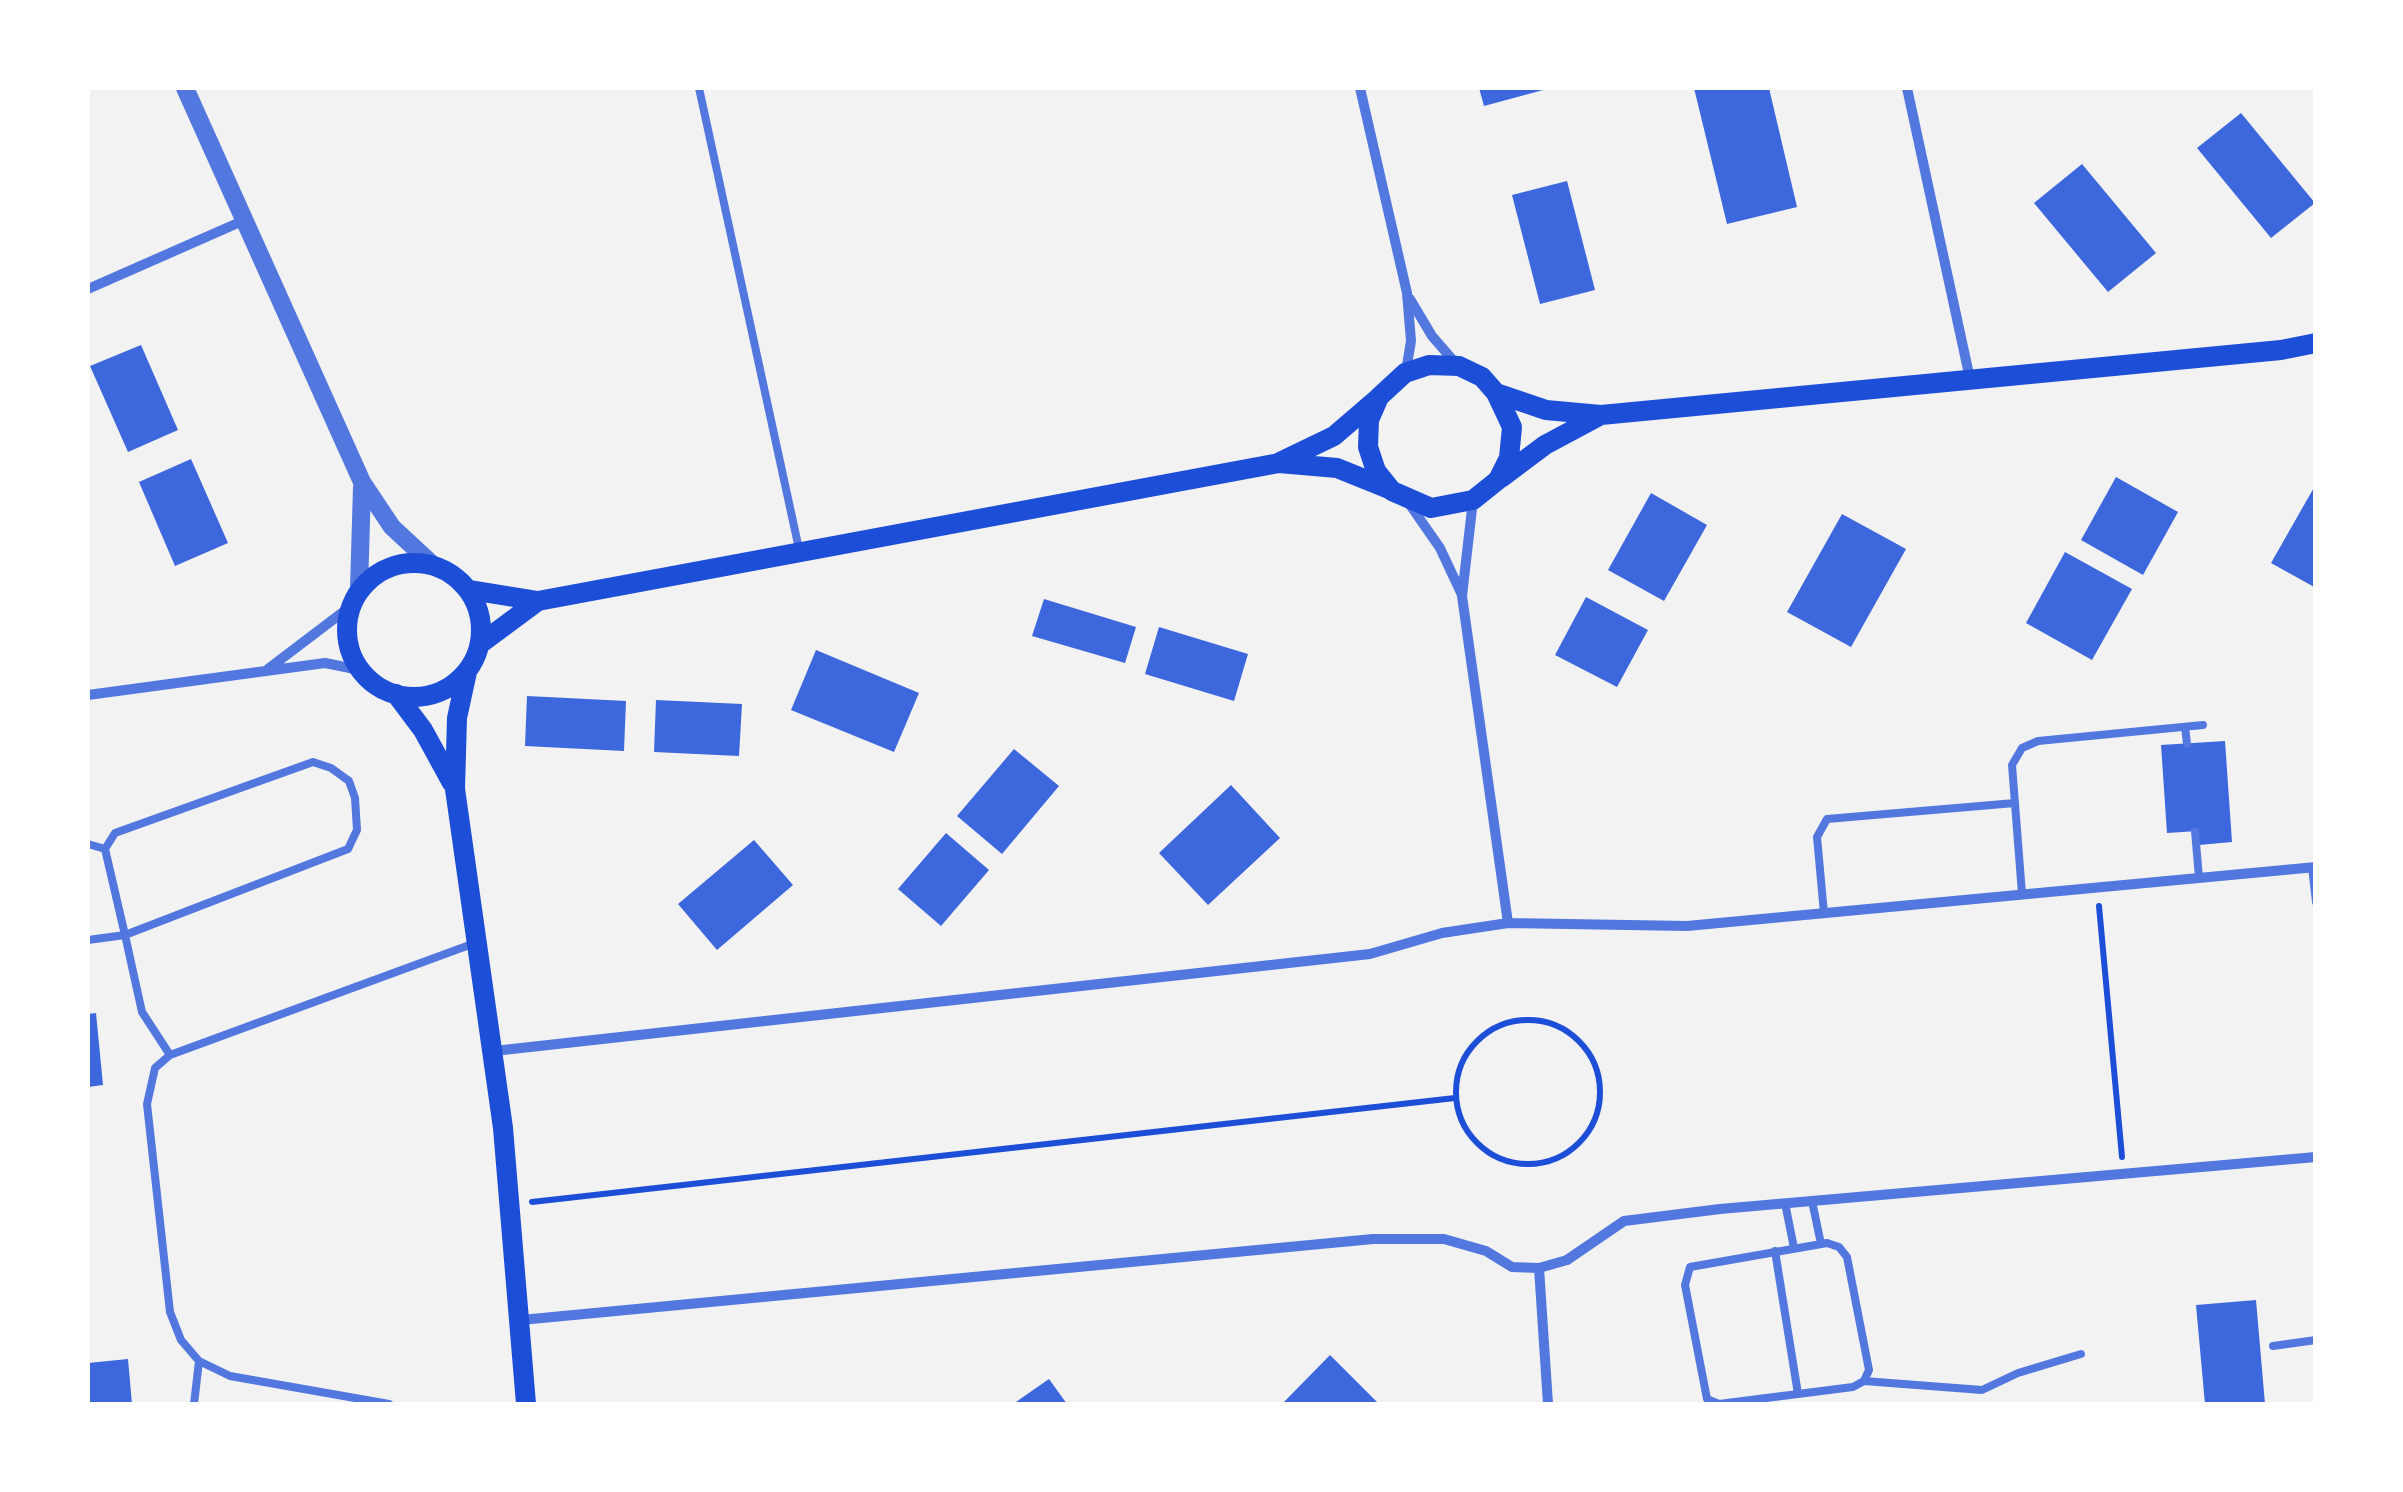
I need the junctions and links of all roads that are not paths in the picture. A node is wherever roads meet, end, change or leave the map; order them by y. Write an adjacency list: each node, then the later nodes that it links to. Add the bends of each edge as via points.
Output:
1 (185, 88): 5 (street)
2 (699, 88): 22 (lane)
3 (1360, 88): 7 (street)
4 (1907, 88): 13 (street)
5 (248, 218): 6 (street); 19 (street)
6 (88, 289)
7 (1407, 294): 11 (street); 12 (street)
8 (2316, 343): 9 (main road)
9 (2280, 350): 10 (main road); 13 (main road)
10 (2316, 360)
11 (1459, 366): 12 (main road); 14 (main road)
12 (1406, 373): 15 (main road)
13 (1970, 380): 16 (main road)
14 (1496, 393): 16 (main road, via 1546,410); 18 (main road, via 1512,427 1510,458)
15 (1379, 397): 17 (main road, via 1334,436); 20 (main road, via 1368,448 1376,471)
16 (1601, 416): 18 (main road)
17 (1278, 463): 20 (main road, via 1337,468); 22 (main road)
18 (1498, 480): 21 (main road)
19 (362, 482): 23 (street, via 392,528); 26 (street)
20 (1400, 495): 21 (main road, via 1431,508); 25 (street, via 1440,548)
21 (1473, 500): 25 (street)
22 (799, 549): 27 (main road)
23 (432, 565): 24 (main road); 26 (main road, via 392,566)
24 (470, 590): 27 (main road); 28 (main road, via 481,616)
25 (1462, 596): 47 (street)
26 (355, 598): 29 (street); 30 (main road, via 348,639)
27 (538, 601): 28 (main road)
28 (480, 644): 31 (main road)
29 (267, 670): 30 (street, via 325,663); 33 (street)
30 (360, 670): 32 (main road)
31 (467, 672): 32 (main road, via 435,694); 37 (main road, via 454,742)
32 (396, 694): 37 (main road)
33 (88, 696)
34 (2203, 725): 35 (lane)
35 (2186, 727): 36 (lane); 38 (lane, via 2030,743 2012,765)
36 (2187, 744)
37 (454, 789): 50 (main road)
38 (2014, 803): 44 (lane); 46 (lane, via 1827,819 1817,837)
39 (2195, 831): 43 (lane)
40 (88, 844): 41 (lane)
41 (105, 849): 48 (lane); 48 (lane, via 115,833 313,762 349,781 355,798 357,830 348,849)
42 (2314, 867): 43 (street); 45 (lane)
43 (2199, 878): 44 (street)
44 (2022, 894): 46 (street)
45 (2316, 902)
46 (1824, 913): 47 (street, via 1687,926)
47 (1508, 923): 51 (street, via 1442,932 1370,954)
48 (125, 935): 49 (lane); 52 (lane, via 142,1012)
49 (88, 940)
50 (479, 941): 51 (main road); 52 (lane)
51 (494, 1052): 60 (main road)
52 (170, 1054): 64 (lane, via 155,1068 148,1104 170,1312 181,1340)
53 (2316, 1156): 54 (street)
54 (1812, 1201): 55 (street); 56 (lane)
55 (1785, 1203): 57 (lane); 59 (street, via 1624,1222 1567,1260)
56 (1821, 1244): 57 (lane); 65 (lane, via 1840,1246 1847,1257 1869,1370)
57 (1794, 1248): 58 (lane)
58 (1775, 1251): 66 (lane); 66 (lane, via 1695,1264 1686,1272 1702,1389 1719,1404)
59 (1539, 1268): 60 (street, via 1512,1267 1444,1238 1373,1238); 70 (street)
60 (520, 1320): 69 (main road)
61 (2316, 1340): 62 (lane)
62 (2273, 1346)
63 (2081, 1354): 65 (lane, via 1982,1390)
64 (199, 1360): 67 (lane); 68 (lane, via 230,1376)
65 (1864, 1381): 66 (lane)
66 (1798, 1394)
67 (194, 1404)
68 (389, 1404)
69 (526, 1404)
70 (1548, 1404)

